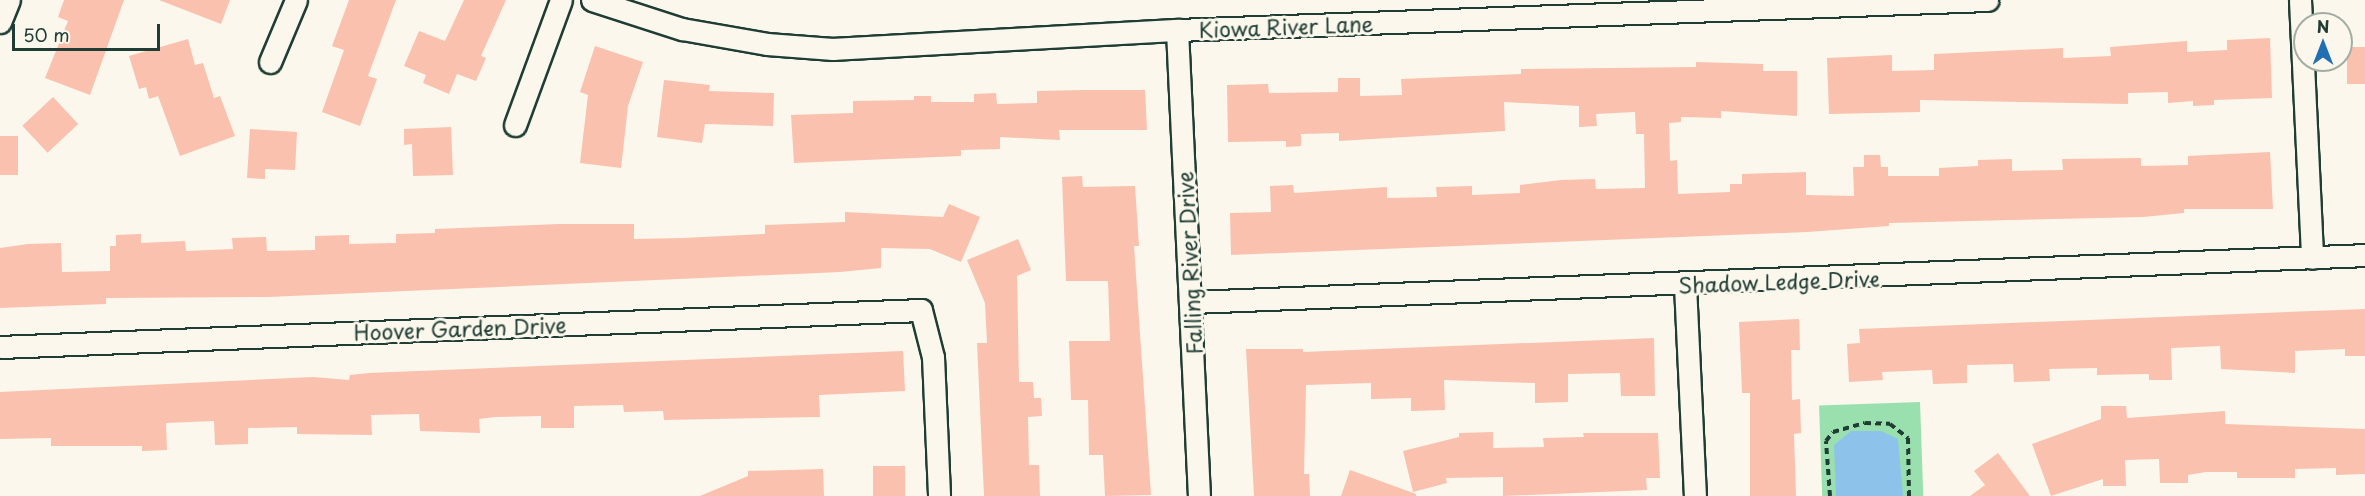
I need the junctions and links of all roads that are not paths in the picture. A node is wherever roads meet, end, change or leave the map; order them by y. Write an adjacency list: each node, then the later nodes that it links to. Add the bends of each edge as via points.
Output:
1 (9, 0): 8 (street)
2 (296, 0): 10 (street)
3 (561, 0): 11 (street)
4 (592, 0): 9 (street, Kiowa River Lane, via 682,29 767,44 833,49)
5 (1987, 0): 7 (street, Kiowa River Lane)
6 (2301, 0): 13 (street)
7 (1829, 4): 9 (street, Kiowa River Lane)
8 (0, 22)
9 (1177, 30): 15 (street, Falling River Drive)
10 (270, 62)
11 (515, 125)
12 (2365, 255): 13 (street, Shadow Ledge Drive)
13 (2312, 258): 14 (street, Shadow Ledge Drive)
14 (1685, 285): 15 (street, Shadow Ledge Drive); 19 (street)
15 (1192, 302): 18 (street, Falling River Drive)
16 (0, 347): 17 (street, Hoover Garden Drive, via 921,310 933,357)
17 (939, 496)
18 (1199, 496)
19 (1695, 496)

